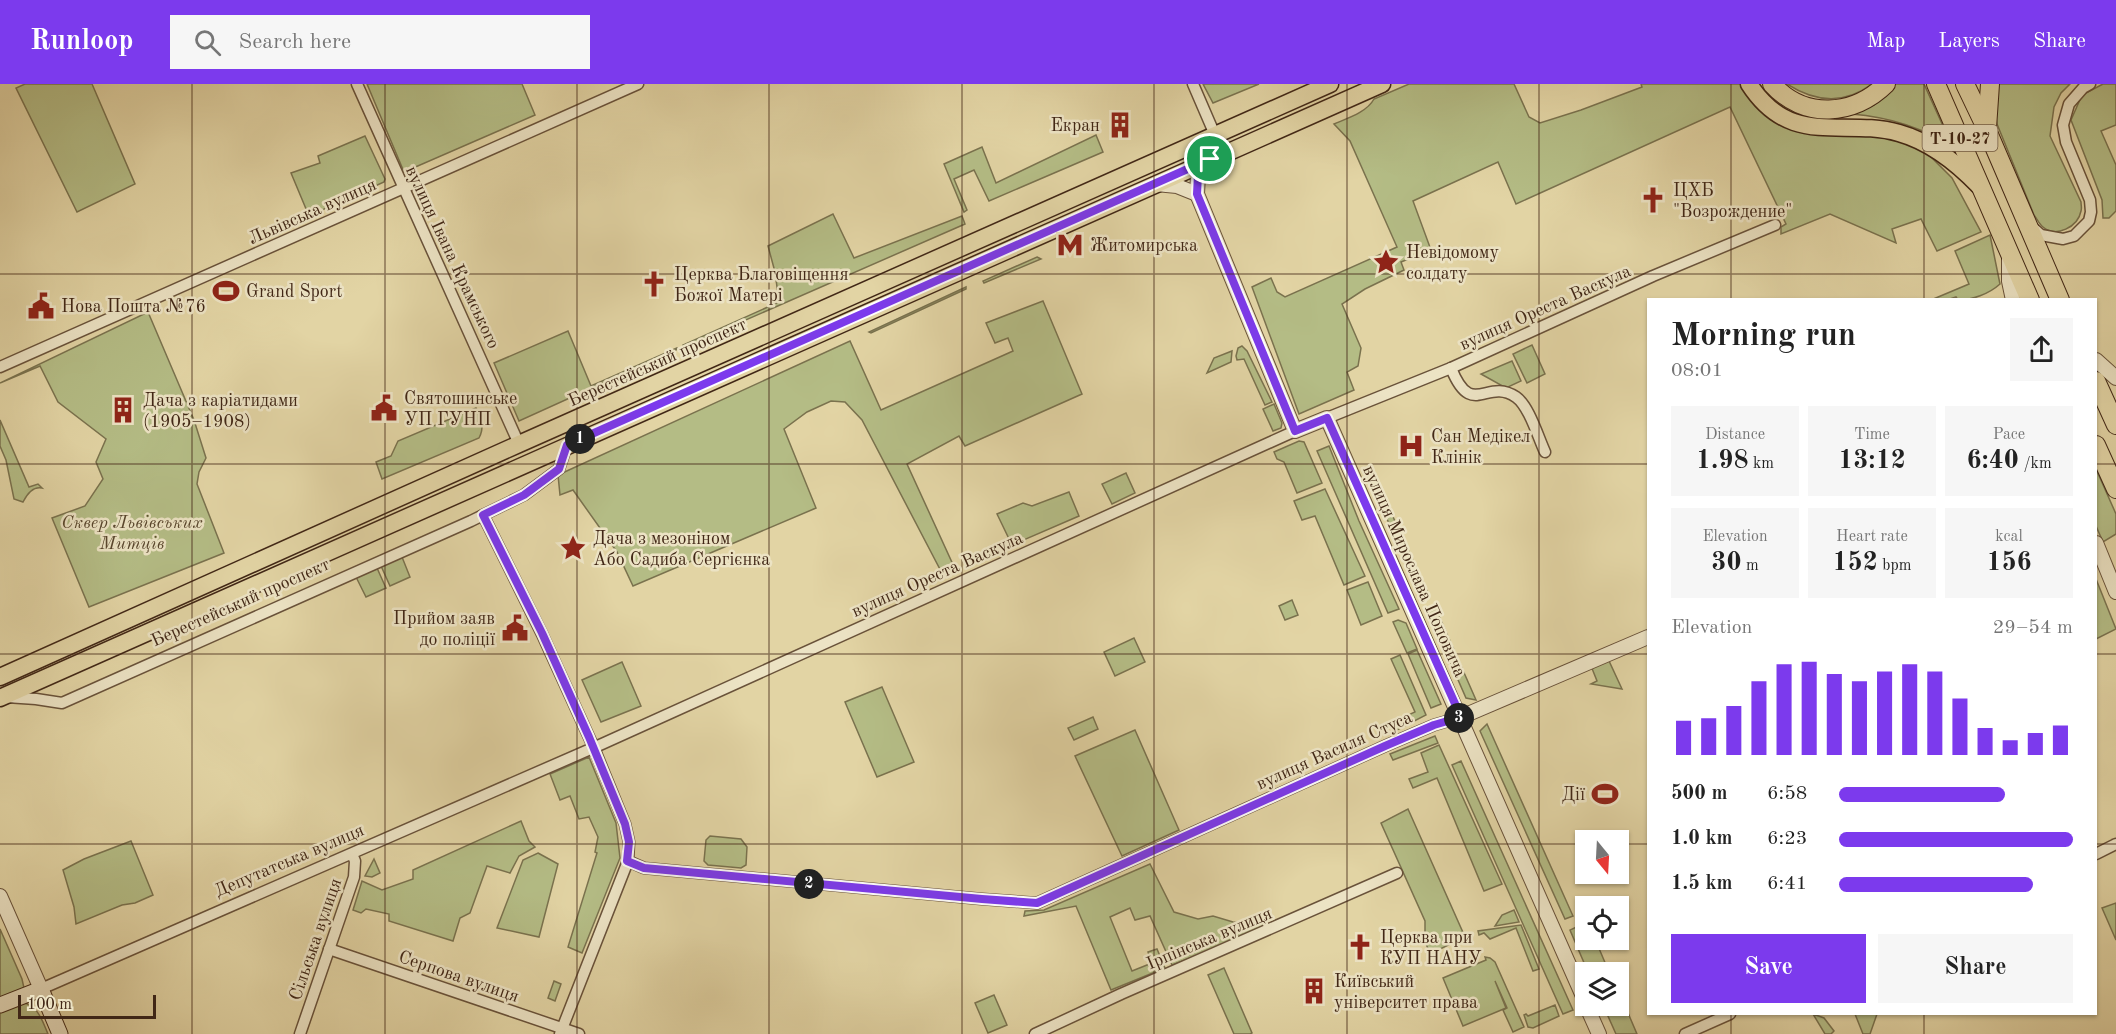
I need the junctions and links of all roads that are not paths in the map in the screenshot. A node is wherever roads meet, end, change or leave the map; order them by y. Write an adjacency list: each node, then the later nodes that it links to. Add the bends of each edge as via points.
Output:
1 (357, 84): 17 (street, вулиця Івана Крамського)
2 (638, 84): 17 (street, Львівська вулиця)
3 (1193, 84): 14 (street)
4 (1330, 84): 14 (main road, Берестейський проспект)
5 (1382, 84): 15 (main road, Берестейський проспект)
6 (1749, 84): 18 (main road, via 1781,116 1801,125 1879,129 1914,138 1949,158)
7 (1772, 84): 8 (highway, via 1800,105 1837,111 1865,101)
8 (1886, 84)
9 (1936, 84): 18 (highway, Т-10-27)
10 (1965, 84): 13 (highway)
11 (1990, 84): 13 (highway)
12 (2090, 84): 20 (street, via 2069,104 2063,125 2090,200 2089,221 2074,236 2063,239 2042,235)
13 (1987, 130): 20 (highway)
14 (1215, 135): 34 (main road, Берестейський проспект)
15 (1210, 159): 16 (main road, Берестейський проспект); 19 (street, via 1198,175)
16 (1156, 184): 19 (street, via 1177,186); 35 (main road, Берестейський проспект)
17 (404, 189): 27 (street, Львівська вулиця); 34 (street, вулиця Івана Крамського)
18 (1984, 192): 22 (highway)
19 (1197, 194): 33 (street)
20 (2027, 223): 25 (highway)
21 (1775, 225): 28 (street, вулиця Ореста Васкула)
22 (2009, 252): 23 (street); 24 (highway)
23 (2013, 298)
24 (2029, 298)
25 (2059, 298)
26 (2097, 361): 29 (street)
27 (0, 367)
28 (1451, 368): 31 (street, вулиця Ореста Васкула); 37 (street, via 1460,388 1470,394 1500,392 1516,397)
29 (2116, 378)
30 (2097, 383): 32 (highway)
31 (1327, 418): 33 (street); 45 (street, вулиця Мирослава Поповича)
32 (2116, 425)
33 (1295, 431): 46 (street, вулиця Ореста Васкула)
34 (519, 444): 43 (main road, Берестейський проспект)
35 (567, 445): 39 (street, Берестейський проспект, via 559,469 524,495); 44 (main road, Берестейський проспект)
36 (2097, 447): 38 (highway)
37 (1545, 452)
38 (2116, 489)
39 (483, 515): 44 (street, Берестейський проспект, via 62,703); 46 (street)
40 (2097, 545): 41 (street)
41 (2116, 592)
42 (1647, 637): 45 (street, вулиця Василя Стуса)
43 (0, 678)
44 (2, 697)
45 (1461, 717): 50 (street, вулиця Василя Стуса, via 1385,746 1037,903 644,868); 54 (street, вулиця Мирослава Поповича)
46 (594, 748): 48 (street, Депутатська вулиця); 50 (street, via 625,824 629,842)
47 (2116, 844): 49 (street)
48 (352, 854): 53 (street, Сільська вулиця, via 354,877); 55 (street, Депутатська вулиця)
49 (2097, 854)
50 (627, 861): 59 (street)
51 (1397, 873): 63 (street, Ірпінська вулиця)
52 (0, 896): 55 (street)
53 (329, 949): 59 (street, Серпова вулиця); 61 (street, Сільська вулиця)
54 (1575, 979)
55 (41, 989): 56 (main road, Депутатська вулиця); 60 (main road)
56 (0, 1005)
57 (1728, 1015): 65 (street)
58 (1591, 1016): 64 (street, вулиця Мирослава Поповича)
59 (561, 1031): 62 (street, Серпова вулиця)
60 (60, 1034)
61 (300, 1034)
62 (579, 1034)
63 (1035, 1034)
64 (1599, 1034)
65 (1685, 1034)

